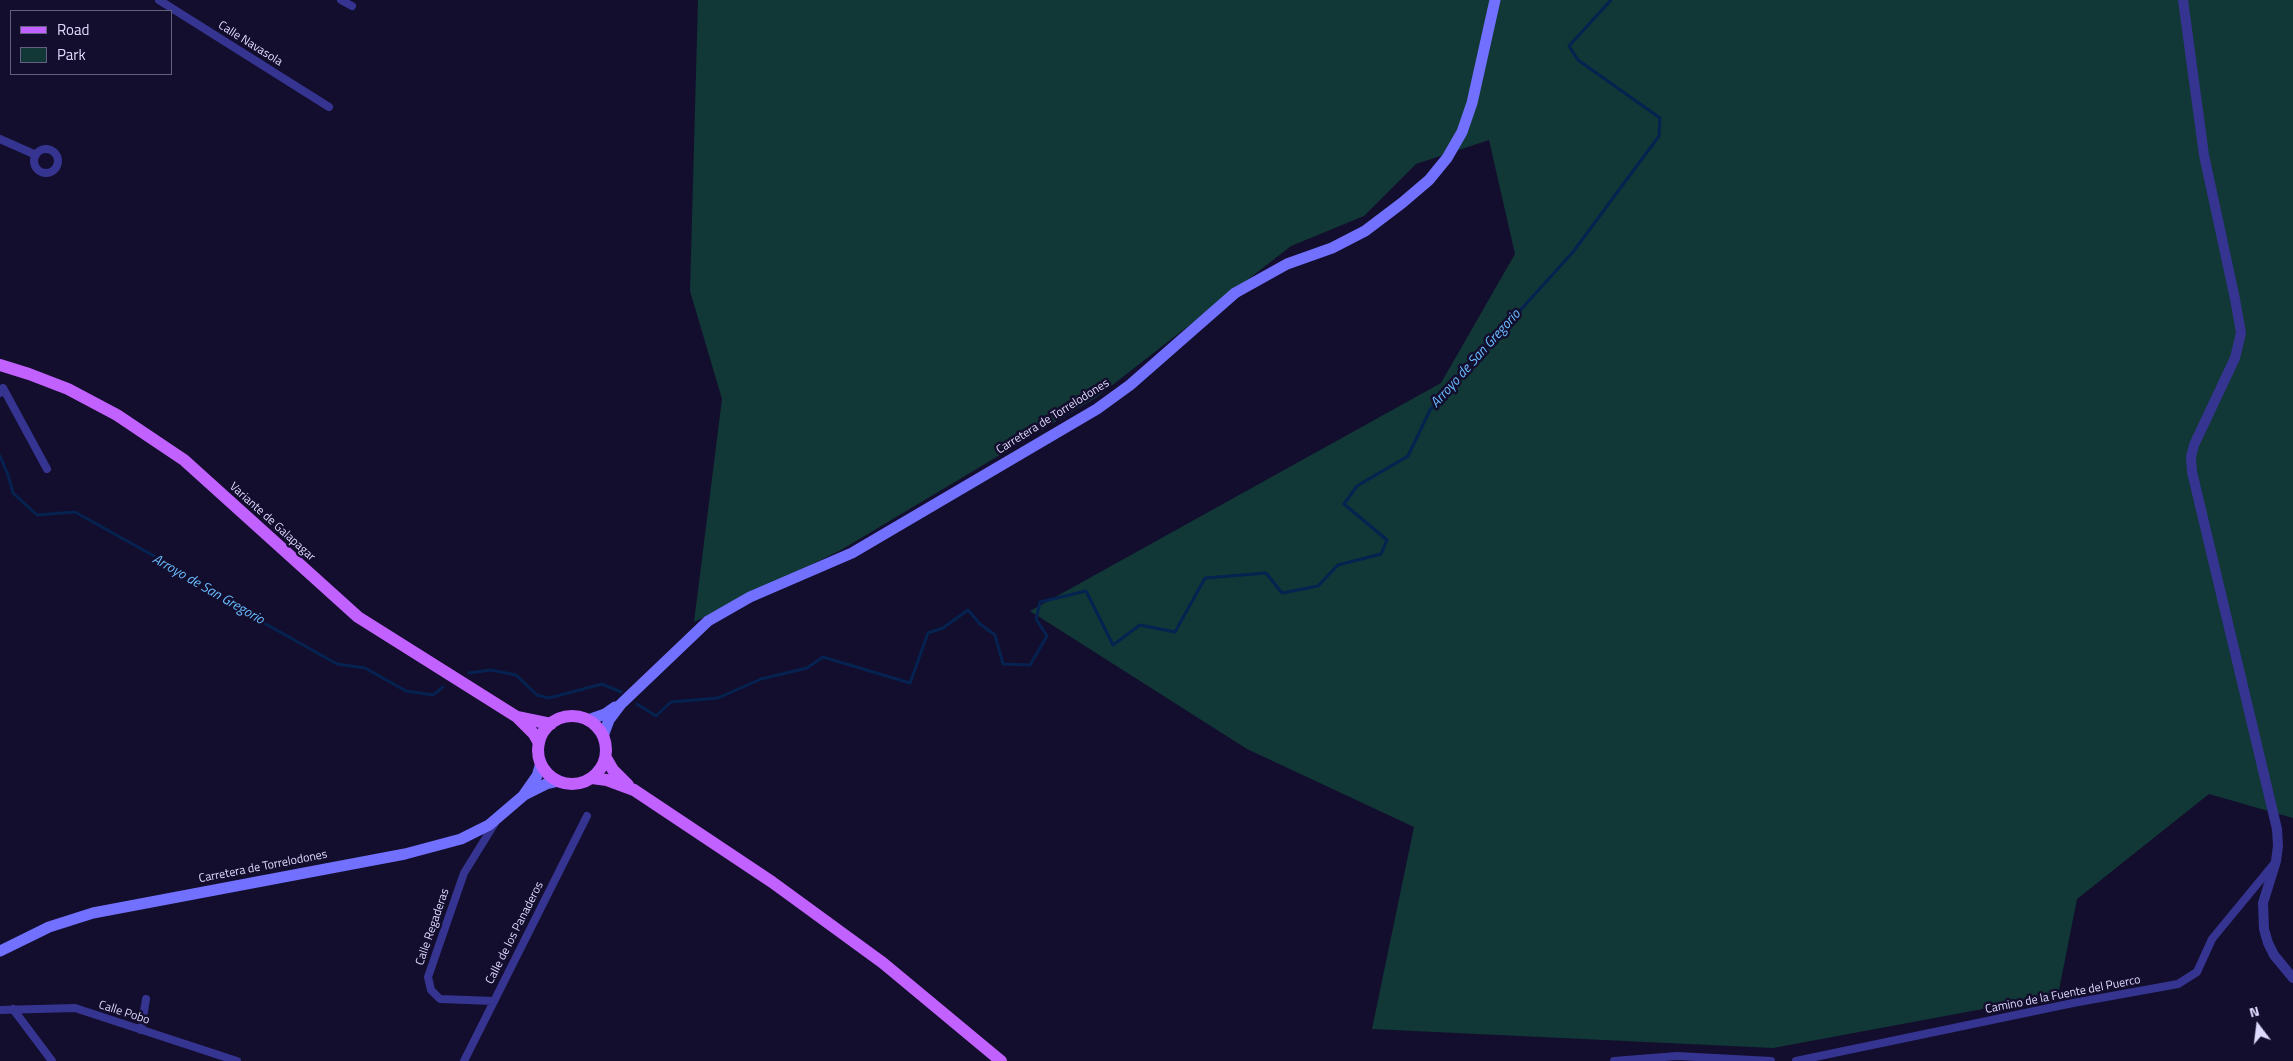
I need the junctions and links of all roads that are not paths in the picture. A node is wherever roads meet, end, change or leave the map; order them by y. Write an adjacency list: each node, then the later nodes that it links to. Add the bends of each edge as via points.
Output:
1 (159, 0): 6 (street, Calle Navasola)
2 (341, 0): 5 (street)
3 (1495, 0): 12 (main road, Carretera de Torrelodones, via 1472,103 1462,132 1447,158 1402,203 1365,231 1332,248 1287,264 1235,293 1130,385 1097,409 852,553 750,597 708,621)
4 (2184, 0): 26 (street, via 2204,155 2241,333 2235,358 2194,445 2192,472 2269,790 2278,838)
5 (352, 6)
6 (330, 107)
7 (0, 139): 8 (street)
8 (36, 155)
9 (0, 365): 13 (main road, Variante de Galapagar, via 68,389 117,415 184,460 358,617)
10 (0, 393): 11 (street, via 2,388)
11 (47, 469)
12 (621, 704): 14 (main road, Carretera de Torrelodones); 16 (main road, Carretera de Torrelodones, via 609,720)
13 (517, 717): 15 (main road); 17 (main road)
14 (588, 720): 15 (main road, via 575,716); 16 (main road)
15 (550, 724): 17 (main road)
16 (603, 736): 18 (main road)
17 (539, 743): 19 (main road)
18 (606, 758): 20 (main road); 22 (main road, via 613,770)
19 (541, 763): 21 (main road, via 548,774); 23 (main road, Carretera de Torrelodones, via 537,776)
20 (592, 778): 21 (main road, via 582,783); 22 (main road)
21 (559, 781): 23 (main road, Carretera de Torrelodones)
22 (634, 790): 37 (main road, via 772,882 875,957)
23 (523, 796): 24 (main road, Carretera de Torrelodones)
24 (500, 816): 27 (main road, Carretera de Torrelodones, via 476,833 443,845 93,913 49,927); 30 (street, Calle Regaderas, via 464,873 428,977 431,990 440,999)
25 (587, 816): 30 (street, Calle de los Panaderos)
26 (2276, 861): 28 (street, via 2263,903 2264,929 2274,955); 40 (street, Camino de la Fuente del Puerco, via 2212,939 2196,972 2178,984)
27 (0, 951)
28 (2293, 978)
29 (146, 999): 33 (street)
30 (493, 1001): 36 (street, Calle de los Panaderos)
31 (12, 1009): 32 (street, Calle Pobo); 33 (street, Calle Pobo, via 75,1008); 34 (street)
32 (0, 1010)
33 (141, 1030): 35 (street, Calle Pobo)
34 (52, 1061)
35 (237, 1061)
36 (464, 1061)
37 (1001, 1061)
38 (1614, 1061): 39 (street, via 1676,1056)
39 (1771, 1061)
40 (1796, 1061)

